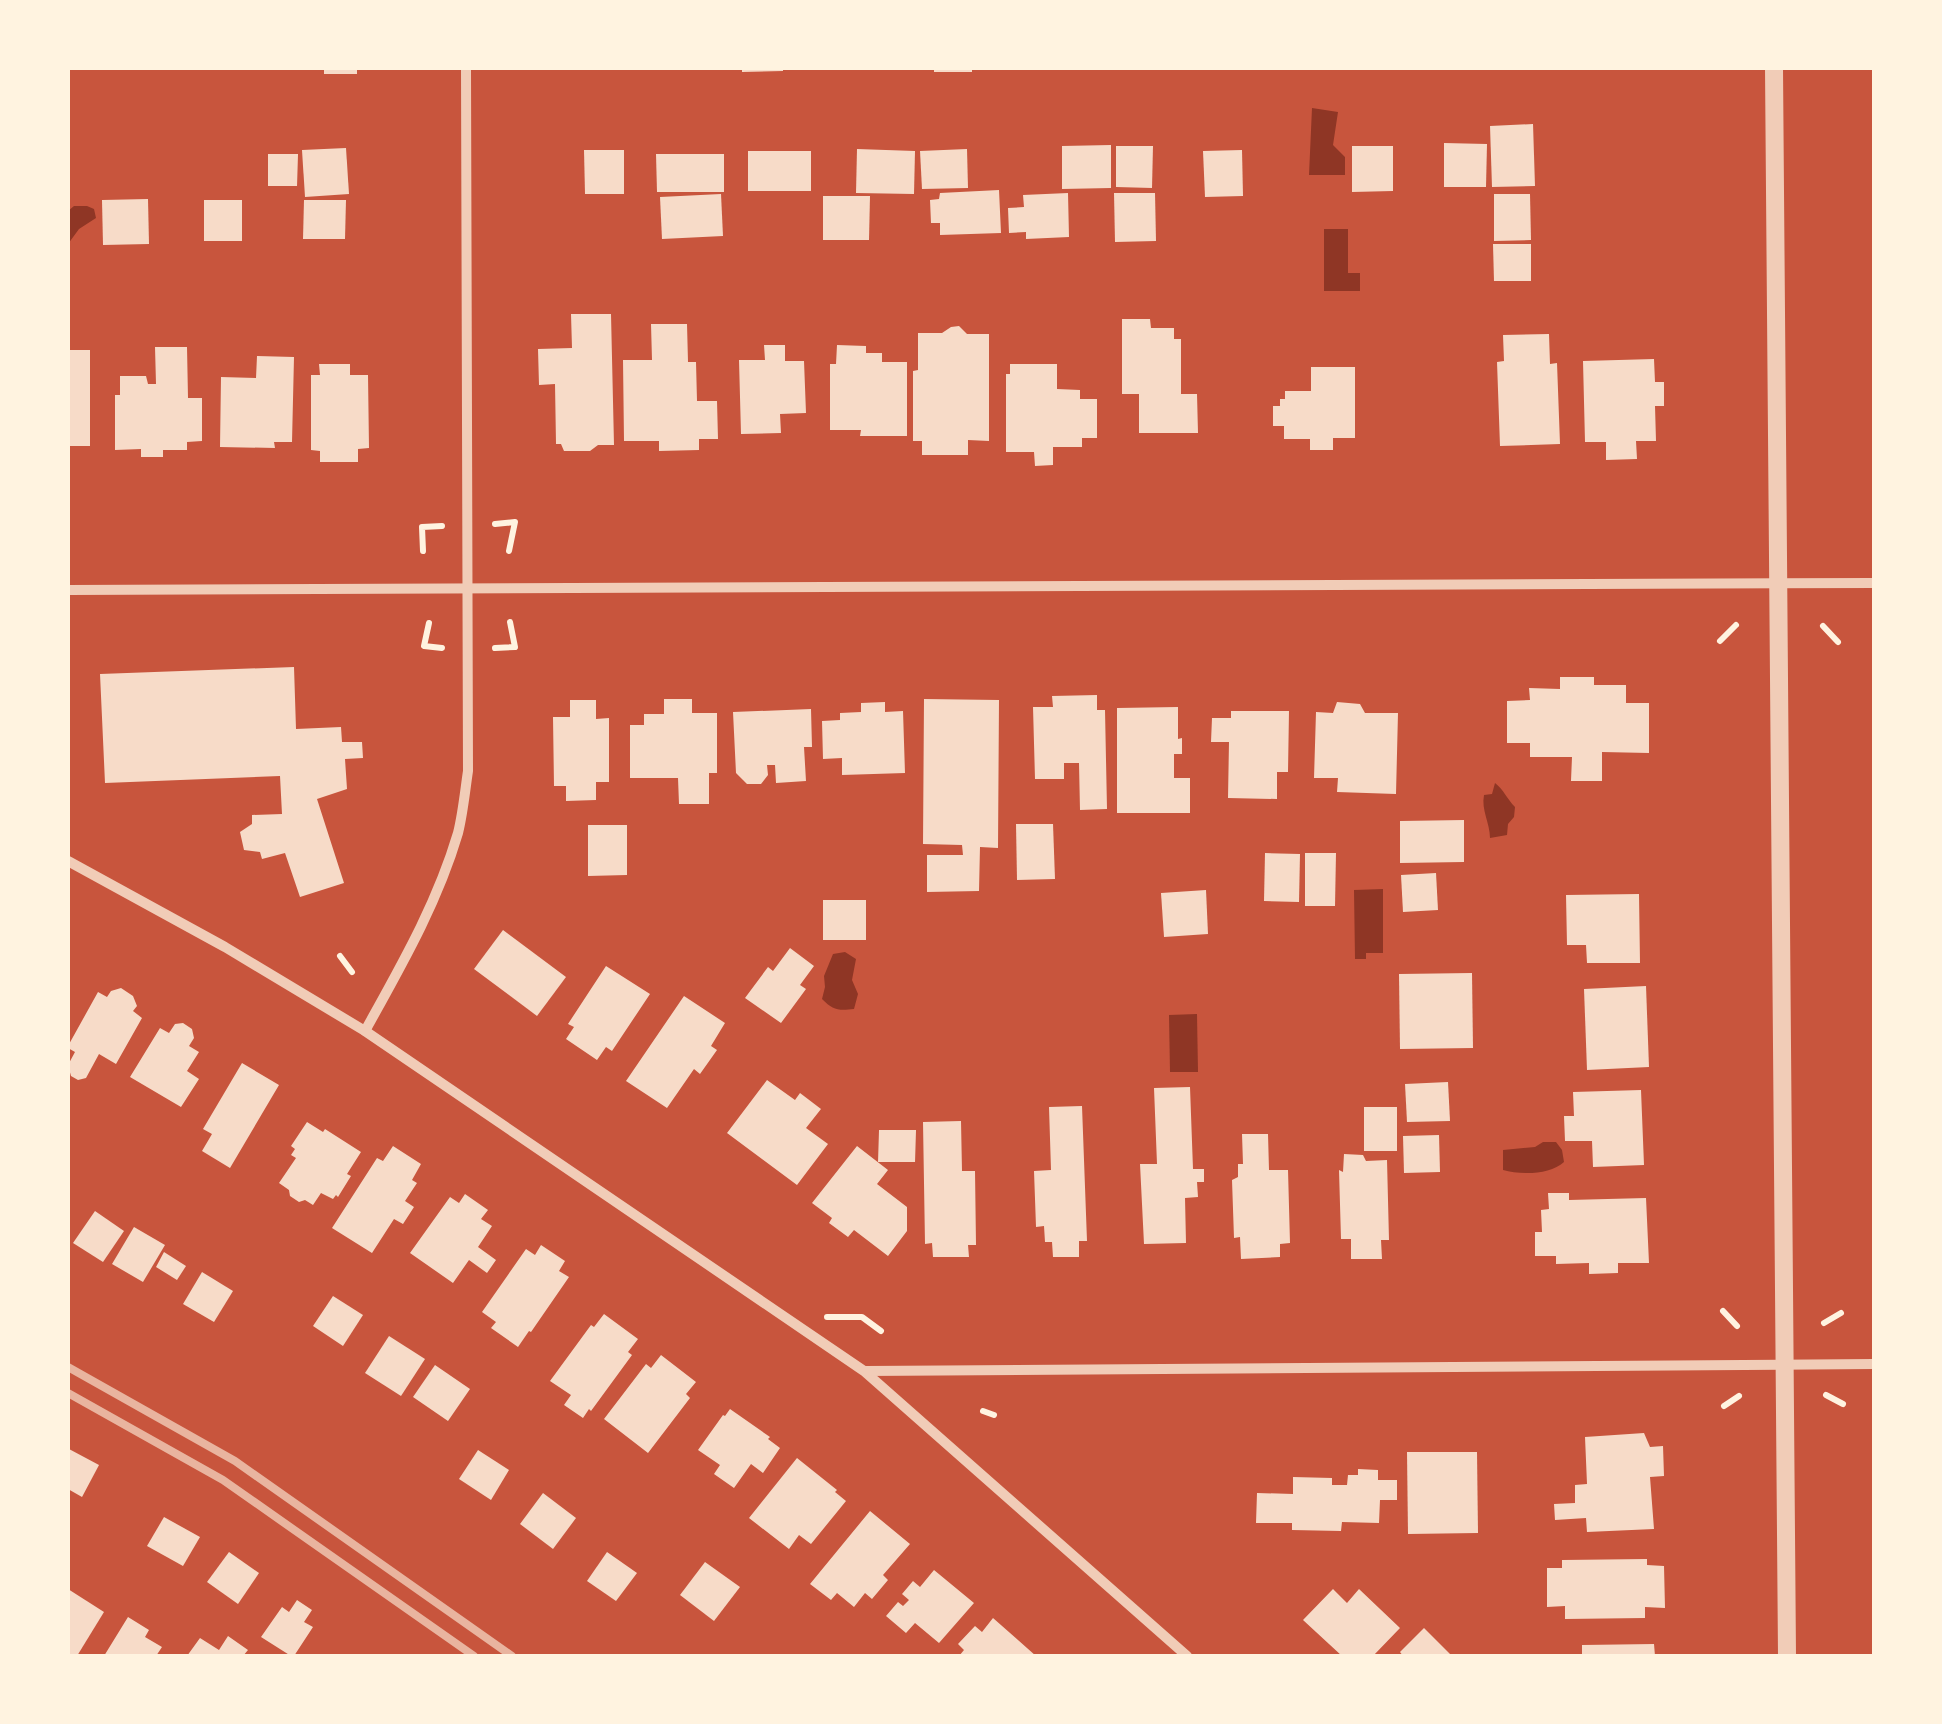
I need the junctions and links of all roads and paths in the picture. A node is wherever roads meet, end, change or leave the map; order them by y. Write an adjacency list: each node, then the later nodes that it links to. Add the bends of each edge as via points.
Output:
1 (466, 68): 9 (street)
2 (1774, 68): 7 (street)
3 (494, 524): 6 (path, via 515,522)
4 (442, 526): 5 (path, via 422,526)
5 (423, 551)
6 (509, 551)
7 (1778, 583): 8 (street); 9 (street); 30 (street)
8 (1874, 583)
9 (468, 589): 10 (street); 22 (street, via 468,771 458,831 414,944)
10 (68, 590)
11 (510, 622): 18 (path, via 515,646)
12 (429, 623): 17 (path, via 424,646)
13 (1736, 625): 15 (path)
14 (1823, 626): 16 (path)
15 (1720, 640)
16 (1838, 642)
17 (442, 648)
18 (495, 648)
19 (68, 860): 22 (street)
20 (340, 956): 21 (path)
21 (352, 972)
22 (365, 1030): 31 (street)
23 (1723, 1311): 27 (path)
24 (1841, 1314): 26 (path)
25 (833, 1317): 28 (path, via 862,1317)
26 (1824, 1323)
27 (1737, 1326)
28 (881, 1331)
29 (1874, 1364): 30 (street)
30 (1784, 1365): 31 (street); 39 (street)
31 (864, 1371): 38 (street)
32 (1826, 1395): 34 (path)
33 (1739, 1396): 35 (path)
34 (1843, 1404)
35 (1724, 1406)
36 (983, 1411): 37 (path)
37 (994, 1415)
38 (1187, 1656)
39 (1787, 1656)

